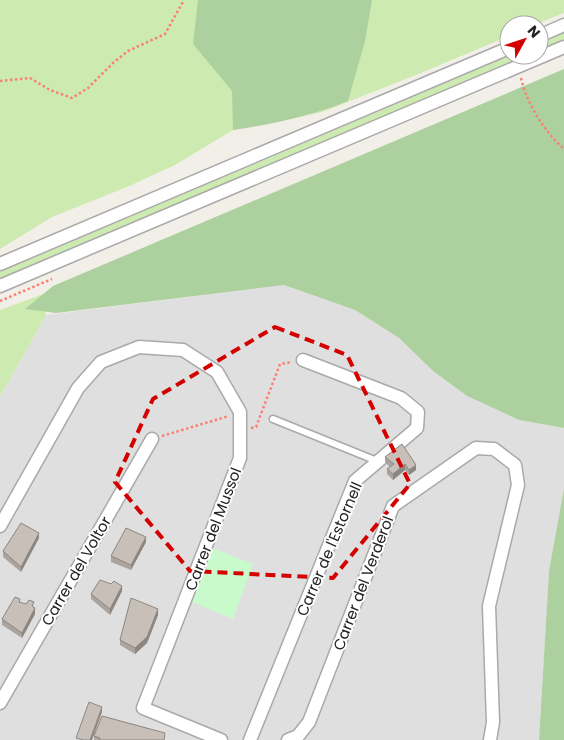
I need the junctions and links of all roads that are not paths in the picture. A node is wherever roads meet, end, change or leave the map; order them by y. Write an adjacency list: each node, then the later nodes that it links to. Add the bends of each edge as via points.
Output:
1 (564, 25): 2 (street)
2 (549, 32)
3 (564, 47): 6 (street)
4 (499, 52): 5 (street)
5 (0, 264)
6 (0, 286)
7 (303, 360): 10 (street, Carrer de l'Estornell, via 401,398 418,412 417,428)
8 (273, 419): 10 (lane)
9 (152, 439): 12 (street, Carrer del Voltor)
10 (378, 461): 14 (street, Carrer de l'Estornell, via 355,481)
11 (0, 526): 13 (street, Carrer del Mussol, via 78,388 101,362 139,346 183,350 217,372 240,412 240,458 143,708)
12 (0, 703)
13 (221, 740)
14 (250, 740)
15 (288, 740): 16 (street, Carrer del Verderol, via 298,736 309,722 392,506 476,448 494,448 515,465 518,485 489,606 493,722)
16 (490, 740)

